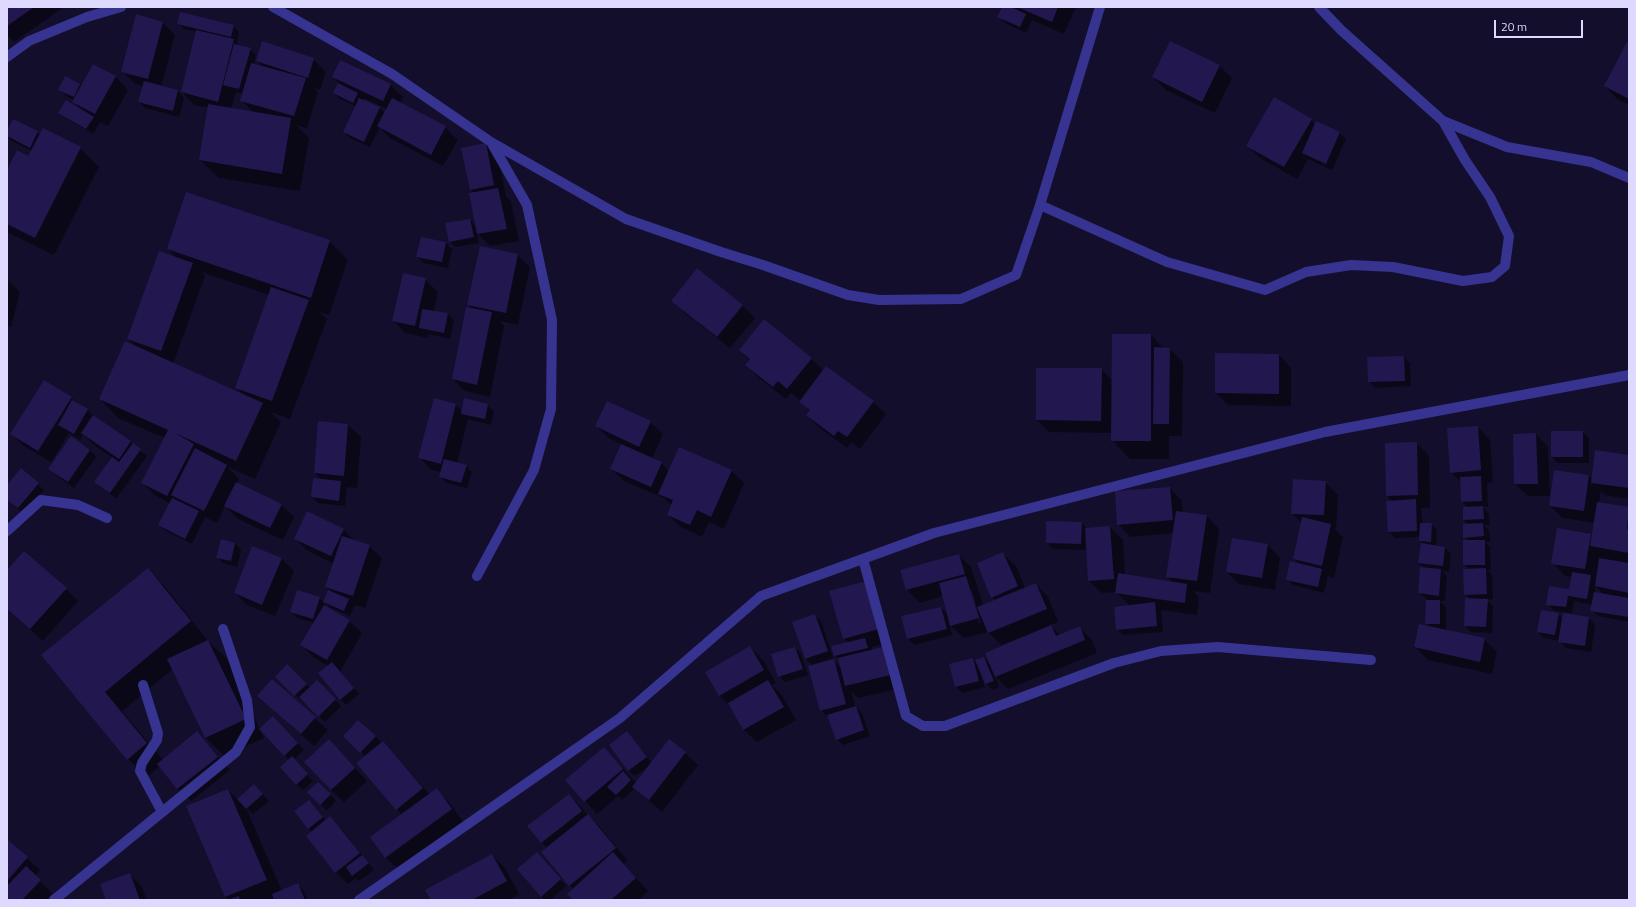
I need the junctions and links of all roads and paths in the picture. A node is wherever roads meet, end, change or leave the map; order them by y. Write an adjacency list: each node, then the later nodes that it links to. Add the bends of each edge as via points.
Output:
1 (121, 7): 5 (street, via 29,41)
2 (273, 7): 7 (street, via 392,74)
3 (1100, 7): 9 (street)
4 (1319, 7): 6 (street, via 1341,30)
5 (7, 57)
6 (1443, 121): 8 (street, via 1508,148 1591,162); 9 (street, via 1490,197 1509,236 1504,266 1492,277 1462,281 1393,267 1351,265 1306,272 1265,290 1167,262)
7 (491, 142): 9 (street, via 626,219 848,295 879,300 961,299 1016,275); 14 (street, via 527,205 552,320 551,409 534,470)
8 (1629, 178)
9 (1040, 204)
10 (1629, 375): 13 (street, via 1325,432 934,533)
11 (107, 518): 12 (street, via 78,505 41,500)
12 (7, 531)
13 (863, 559): 16 (street, via 906,716 923,726 945,726 1114,663 1161,651 1218,647); 20 (street, via 761,596 620,718)
14 (477, 576)
15 (223, 629): 18 (street, via 247,700 250,727 236,752)
16 (1371, 660)
17 (143, 685): 18 (street, via 158,733 157,740 140,770)
18 (162, 812): 19 (street)
19 (54, 900)
20 (359, 900)

